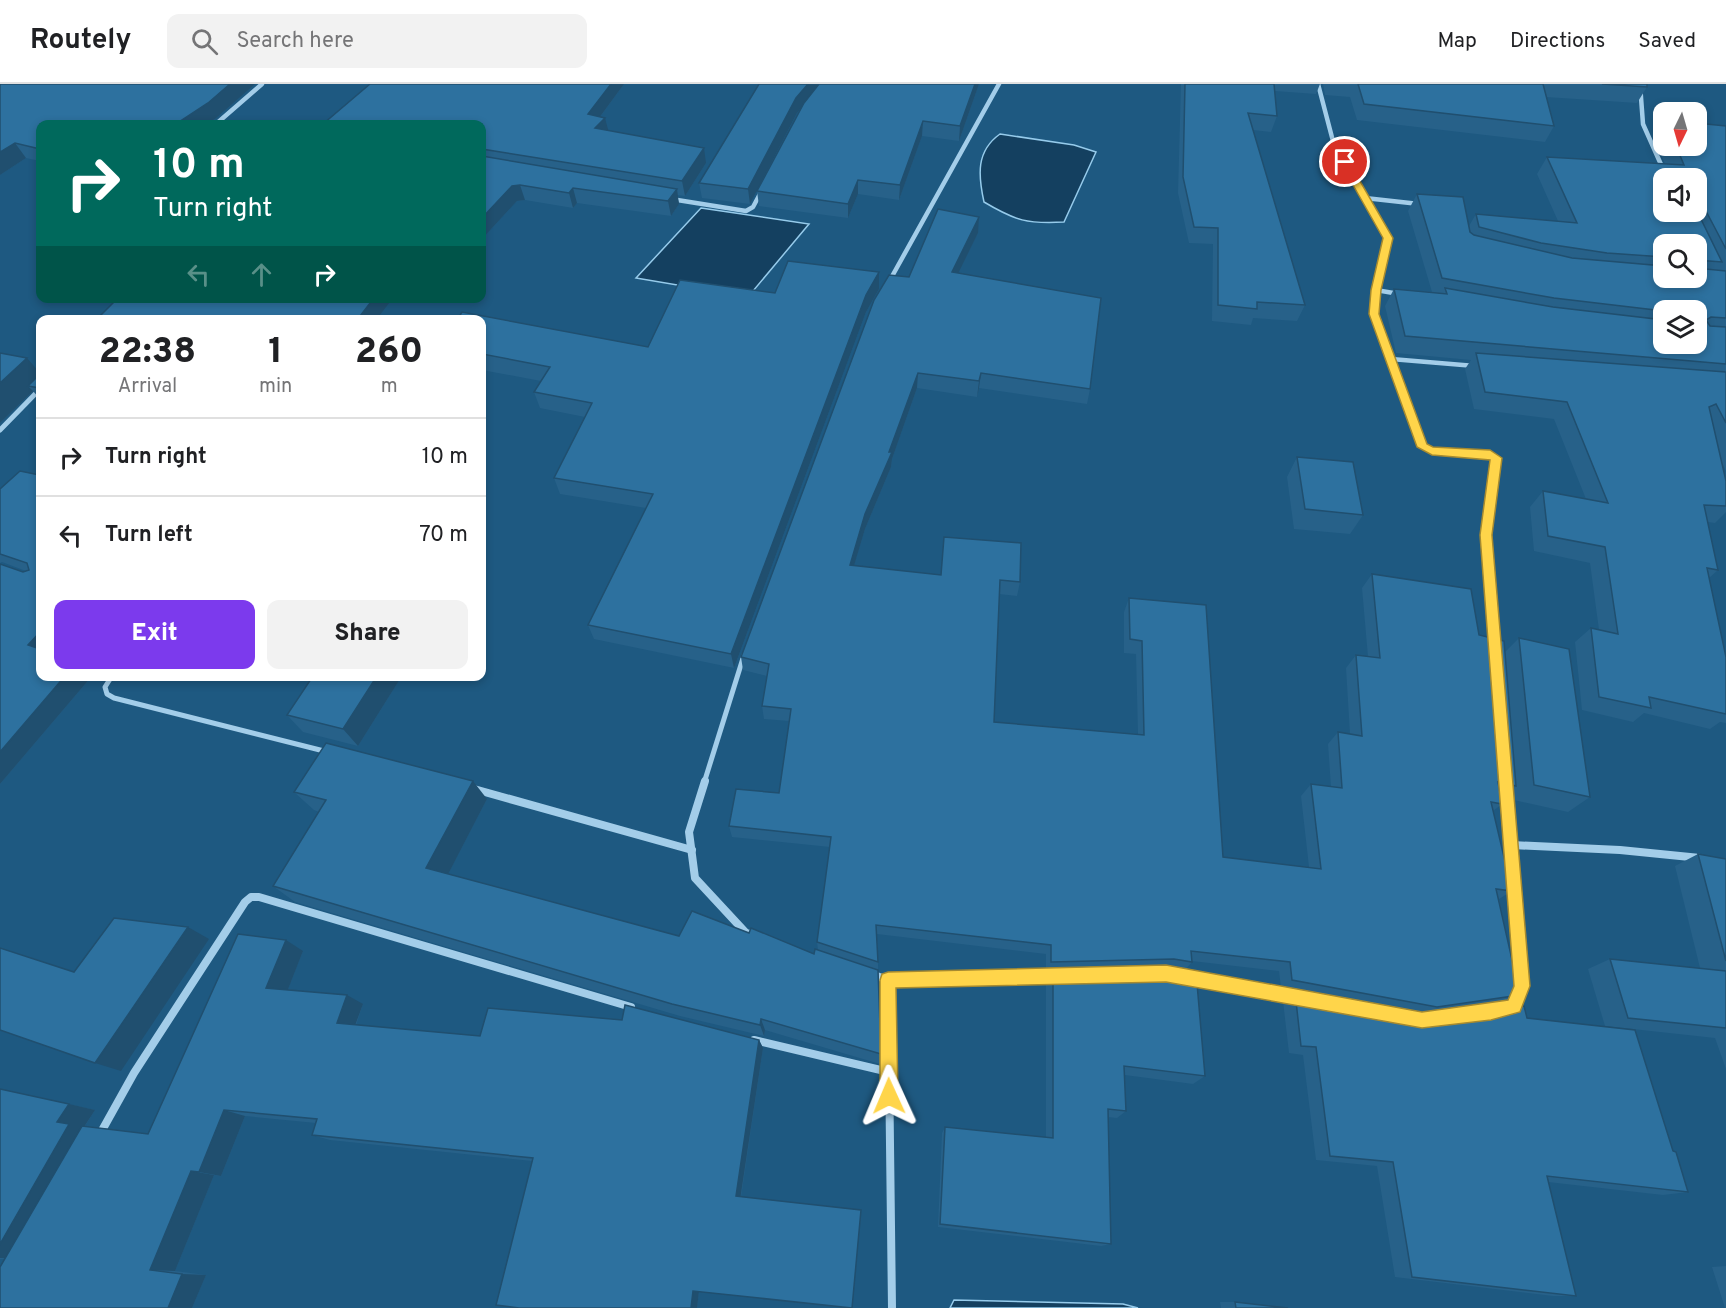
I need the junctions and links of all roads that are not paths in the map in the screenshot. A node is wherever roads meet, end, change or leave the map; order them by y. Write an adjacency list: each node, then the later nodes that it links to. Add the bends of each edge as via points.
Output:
1 (262, 84): 5 (street)
2 (999, 84): 11 (street)
3 (1318, 84): 8 (street, via 1335,145)
4 (1640, 84): 6 (street, via 1643,124)
5 (219, 120)
6 (1663, 168)
7 (764, 186): 9 (street, via 753,207 746,211)
8 (1365, 198): 10 (street); 12 (street, via 1388,238)
9 (667, 199)
10 (1423, 205)
11 (888, 284)
12 (1376, 290): 13 (street); 14 (street, via 1374,314)
13 (1409, 296)
14 (1391, 359): 15 (street); 19 (street, via 1426,451 1490,454 1496,458 1486,535)
15 (1487, 367)
16 (36, 393): 17 (street)
17 (0, 430)
18 (747, 646): 25 (street, via 688,832)
19 (1496, 654)
20 (109, 681): 21 (street, via 107,694 114,698)
21 (341, 755)
22 (1506, 774): 24 (street)
23 (466, 787): 25 (street)
24 (1512, 845): 26 (street); 34 (street, via 1522,986 1514,1006)
25 (692, 850): 27 (street, via 695,878 746,933)
26 (1714, 859)
27 (756, 936)
28 (866, 973): 31 (street)
29 (1062, 976): 31 (street)
30 (1178, 976): 32 (street)
31 (888, 980): 36 (street)
32 (1306, 999)
33 (644, 1011): 37 (street, via 251,897 134,1073)
34 (1491, 1012)
35 (745, 1038): 36 (street)
36 (889, 1072): 38 (street)
37 (95, 1143)
38 (892, 1308)

